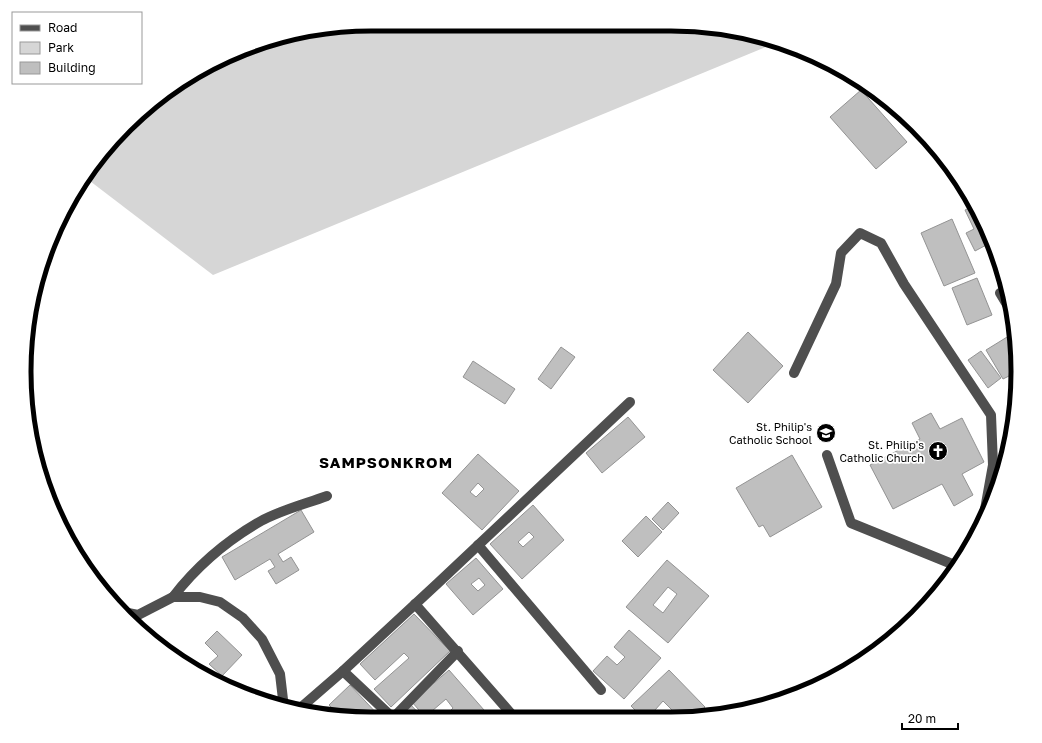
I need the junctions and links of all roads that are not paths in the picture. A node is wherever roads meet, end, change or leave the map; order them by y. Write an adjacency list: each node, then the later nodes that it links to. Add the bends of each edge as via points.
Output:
1 (1000, 293): 2 (street)
2 (1002, 296)
3 (794, 373): 6 (street, via 836,284 841,253 860,233 881,243 904,284 991,415 993,466)
4 (630, 402): 8 (street)
5 (827, 455): 9 (street, via 851,523)
6 (988, 495)
7 (327, 496): 10 (street, via 260,521 192,572)
8 (478, 545): 11 (street); 15 (street)
9 (952, 564)
10 (173, 598): 12 (street); 16 (street, via 200,597 220,602 243,618 262,639 280,674)
11 (415, 604): 13 (street); 14 (street)
12 (137, 618)
13 (458, 651): 19 (street); 20 (street)
14 (343, 671): 17 (street); 18 (street)
15 (601, 690)
16 (283, 700)
17 (304, 705)
18 (387, 712)
19 (399, 712)
20 (510, 712)

